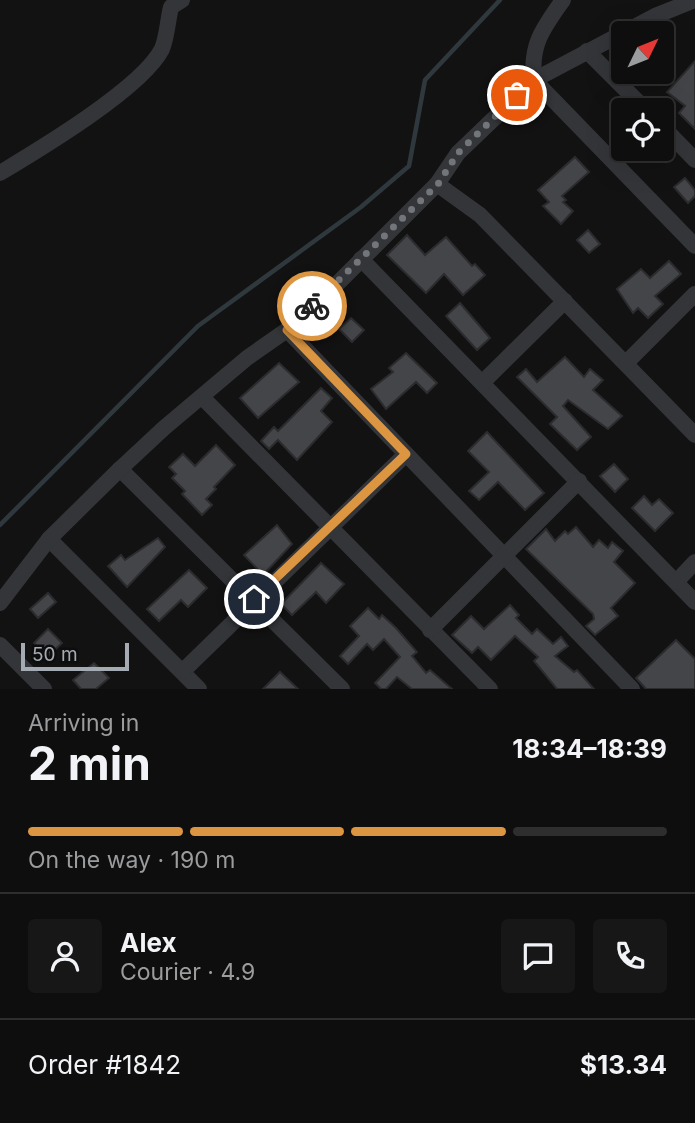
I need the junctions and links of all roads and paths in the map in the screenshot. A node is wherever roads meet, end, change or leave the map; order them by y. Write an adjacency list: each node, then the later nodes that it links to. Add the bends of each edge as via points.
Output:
1 (182, 0): 9 (street, via 171,7 162,49 141,73 111,99)
2 (563, 0): 5 (street, via 531,57)
3 (692, 6): 4 (street)
4 (586, 51): 5 (street); 6 (street)
5 (534, 80): 10 (street, via 458,153); 11 (street)
6 (634, 98)
7 (674, 138): 8 (street)
8 (695, 160)
9 (0, 173)
10 (438, 184): 12 (street); 14 (street, via 472,207)
11 (695, 246)
12 (361, 259): 15 (street); 17 (street)
13 (695, 294): 16 (street)
14 (565, 301): 16 (street); 17 (street)
15 (287, 330): 18 (street); 20 (street)
16 (626, 363): 19 (street)
17 (482, 383): 22 (street)
18 (202, 397): 21 (street); 23 (street)
19 (695, 435)
20 (406, 454): 23 (street); 25 (street)
21 (120, 469): 24 (street); 28 (street)
22 (579, 481): 25 (street); 27 (street)
23 (330, 526): 28 (street); 31 (street)
24 (49, 539): 30 (street); 33 (street)
25 (503, 556): 31 (street); 38 (street)
26 (695, 562): 27 (street)
27 (676, 582): 29 (street)
28 (254, 599): 33 (street); 36 (street)
29 (695, 602)
30 (0, 603)
31 (430, 630): 37 (street)
32 (0, 645): 34 (street)
33 (183, 671): 35 (street)
34 (44, 689)
35 (199, 689)
36 (342, 689)
37 (489, 689)
38 (632, 689)

